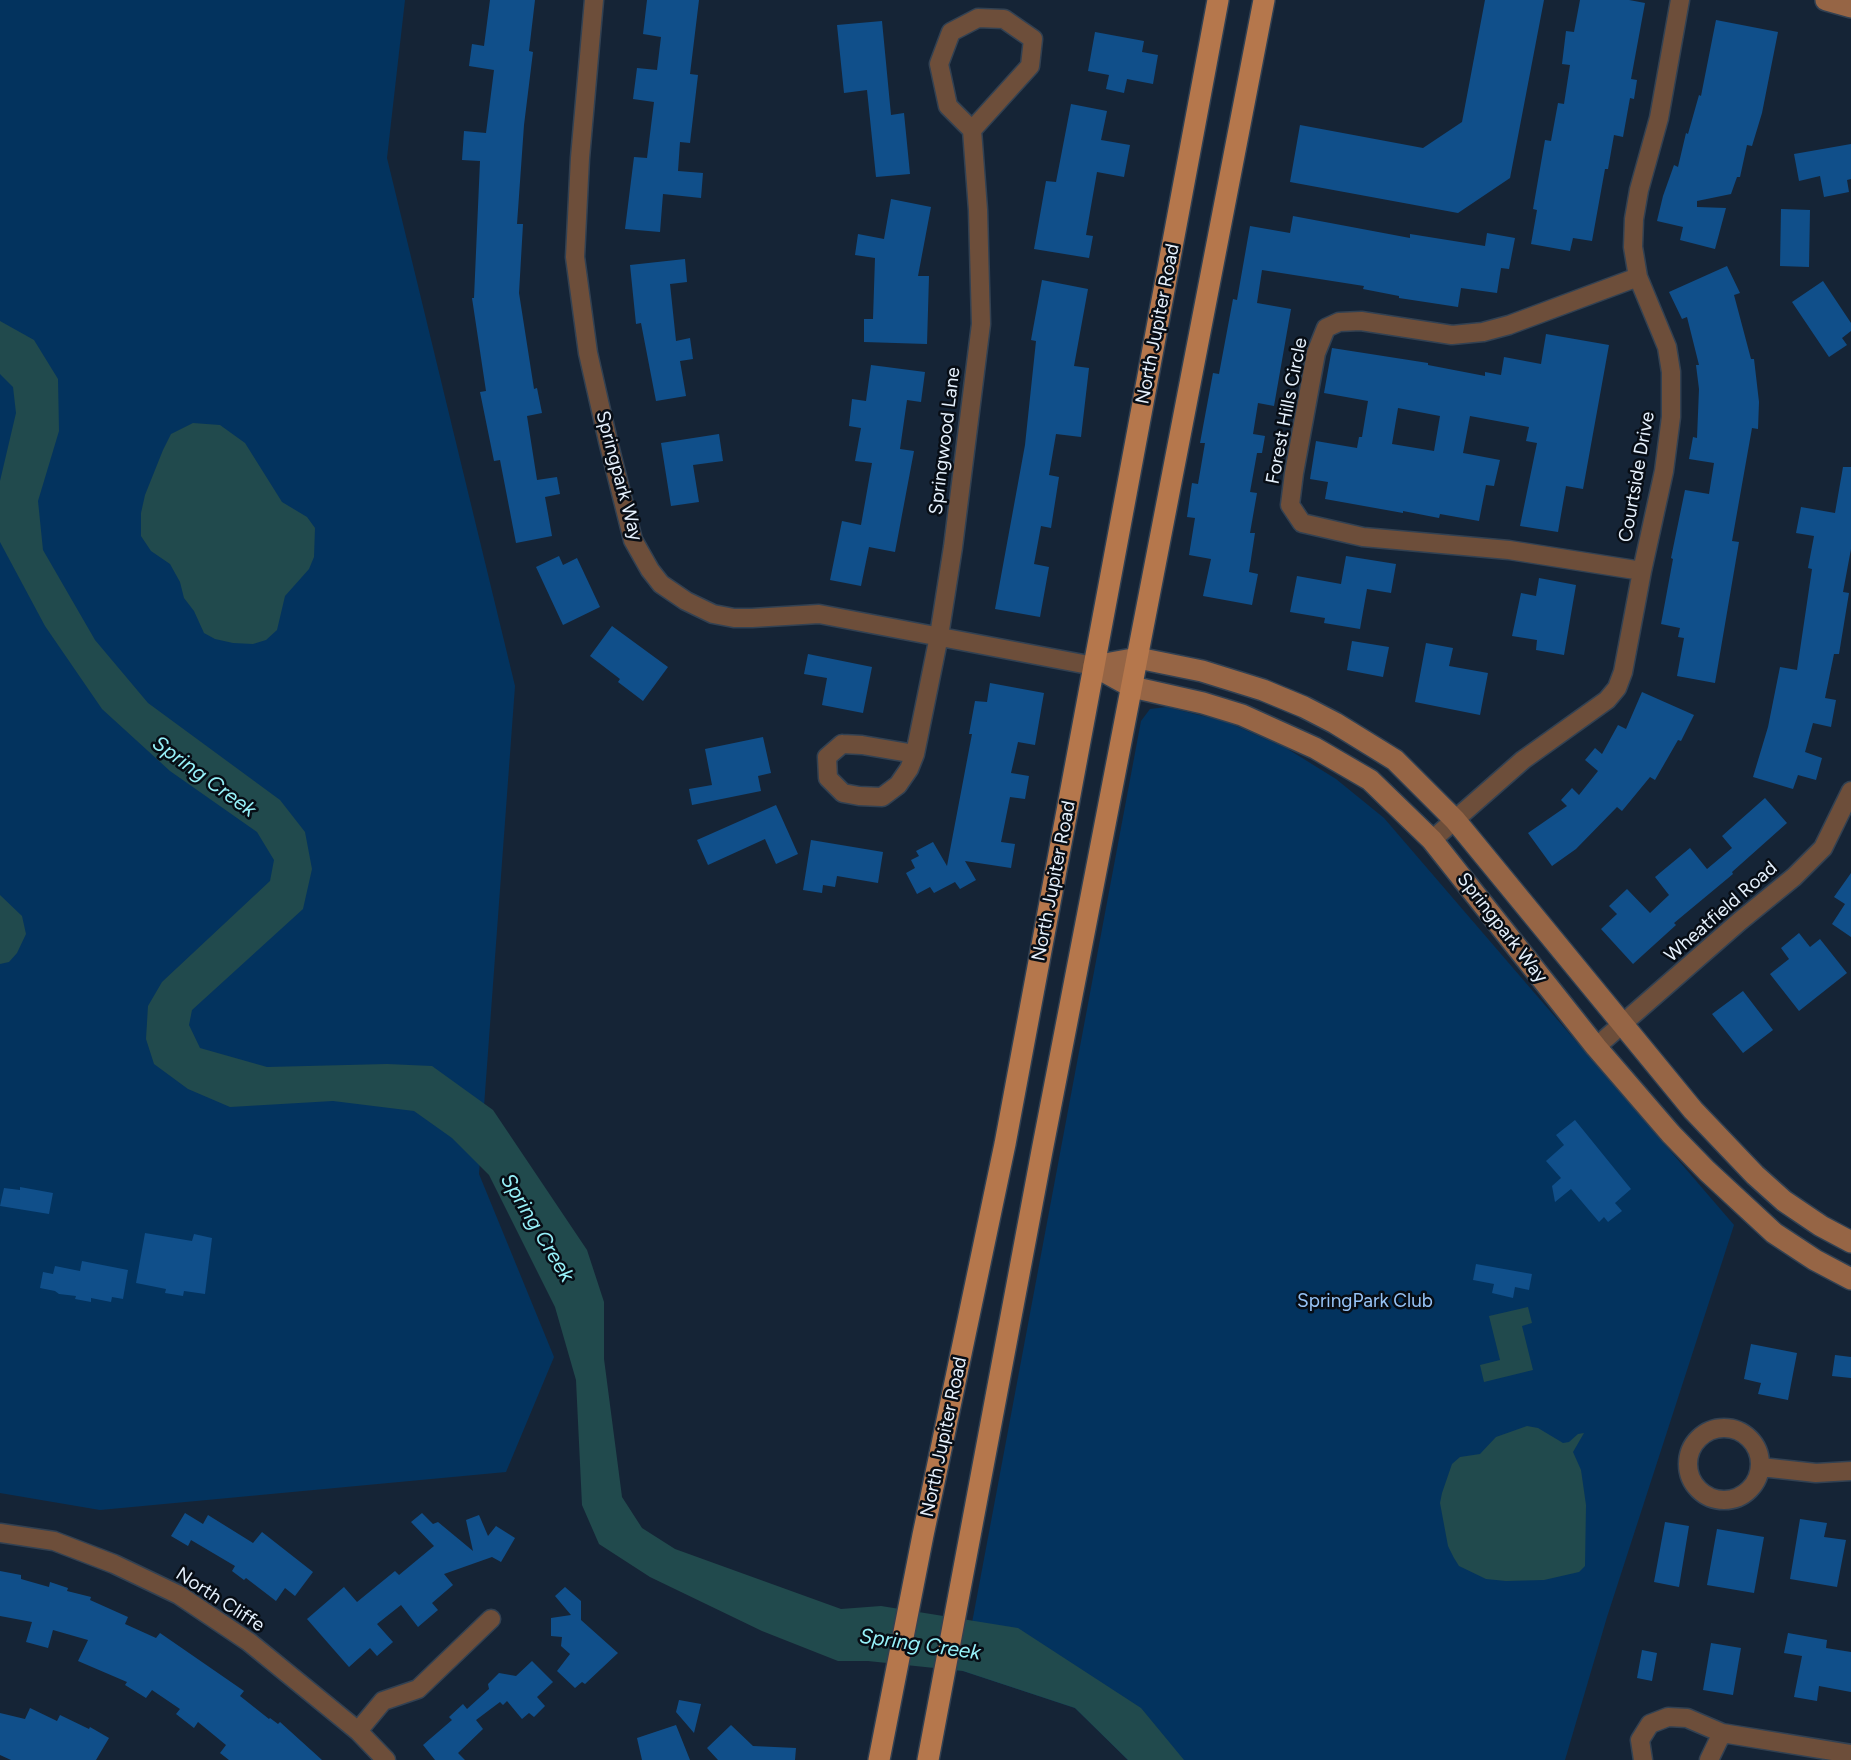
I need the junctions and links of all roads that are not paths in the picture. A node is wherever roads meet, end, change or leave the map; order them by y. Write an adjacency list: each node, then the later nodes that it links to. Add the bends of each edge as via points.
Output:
1 (594, 0): 10 (street, Springpark Way, via 575,257 588,353 628,523 641,555 661,584 713,614 743,618 819,614)
2 (1218, 0): 12 (main road, North Jupiter Road)
3 (1264, 0): 11 (main road, North Jupiter Road)
4 (1680, 0): 8 (street, Courtside Drive, via 1659,118 1634,219)
5 (1826, 0): 6 (street)
6 (1851, 7)
7 (972, 130): 7 (street, via 1030,66 1033,38 1004,19 978,18 951,32 939,64 948,106); 10 (street, Springwood Lane, via 981,324)
8 (1638, 277): 9 (street, Courtside Drive, via 1667,347 1671,372 1664,471); 9 (street, Forest Hills Circle, via 1483,332 1452,335 1361,321 1326,328 1316,353 1290,505 1302,523 1363,537 1509,550)
9 (1642, 571): 16 (street, Courtside Drive, via 1623,672 1612,694 1523,760)
10 (939, 636): 12 (street, Springpark Way); 14 (street, Springwood Lane)
11 (1138, 658): 12 (street, Springpark Way); 13 (main road, North Jupiter Road); 16 (street, Springpark Way, via 1263,690 1335,723 1395,760)
12 (1094, 666): 13 (street, Springpark Way); 20 (main road, North Jupiter Road)
13 (1132, 687): 17 (street, Springpark Way, via 1242,715 1315,748 1370,780); 21 (main road, North Jupiter Road)
14 (915, 754): 14 (street, Springwood Lane, via 898,785 882,797 843,793 828,778 827,757 842,744)
15 (1851, 791): 18 (street, Wheatfield Road, via 1823,848)
16 (1455, 820): 17 (street, Courtside Drive); 18 (street, Springpark Way)
17 (1432, 840): 19 (street, Springpark Way)
18 (1622, 1025): 19 (street, Wheatfield Road); 22 (street, Springpark Way, via 1755,1175 1821,1226)
19 (1596, 1048): 23 (street, Springpark Way, via 1671,1134 1774,1233)
20 (1005, 1144): 21 (main road); 32 (main road, North Jupiter Road)
21 (1042, 1151): 33 (main road, North Jupiter Road)
22 (1851, 1242)
23 (1851, 1279)
24 (1761, 1466): 24 (street, via 1749,1489 1726,1500 1709,1496 1695,1485 1688,1470 1690,1452 1699,1438 1714,1429 1731,1428 1753,1443); 25 (street, via 1816,1473)
25 (1851, 1471)
26 (0, 1533): 28 (street, North Cliffe, via 54,1541 179,1595 249,1642)
27 (491, 1619): 28 (street, via 418,1689 383,1701)
28 (358, 1731): 31 (street, North Cliffe)
29 (1722, 1733): 30 (street); 34 (street, via 1687,1718 1668,1717 1650,1724 1640,1740); 35 (street)
30 (1851, 1754)
31 (386, 1760)
32 (879, 1760)
33 (928, 1760)
34 (1643, 1760)
35 (1709, 1760)

